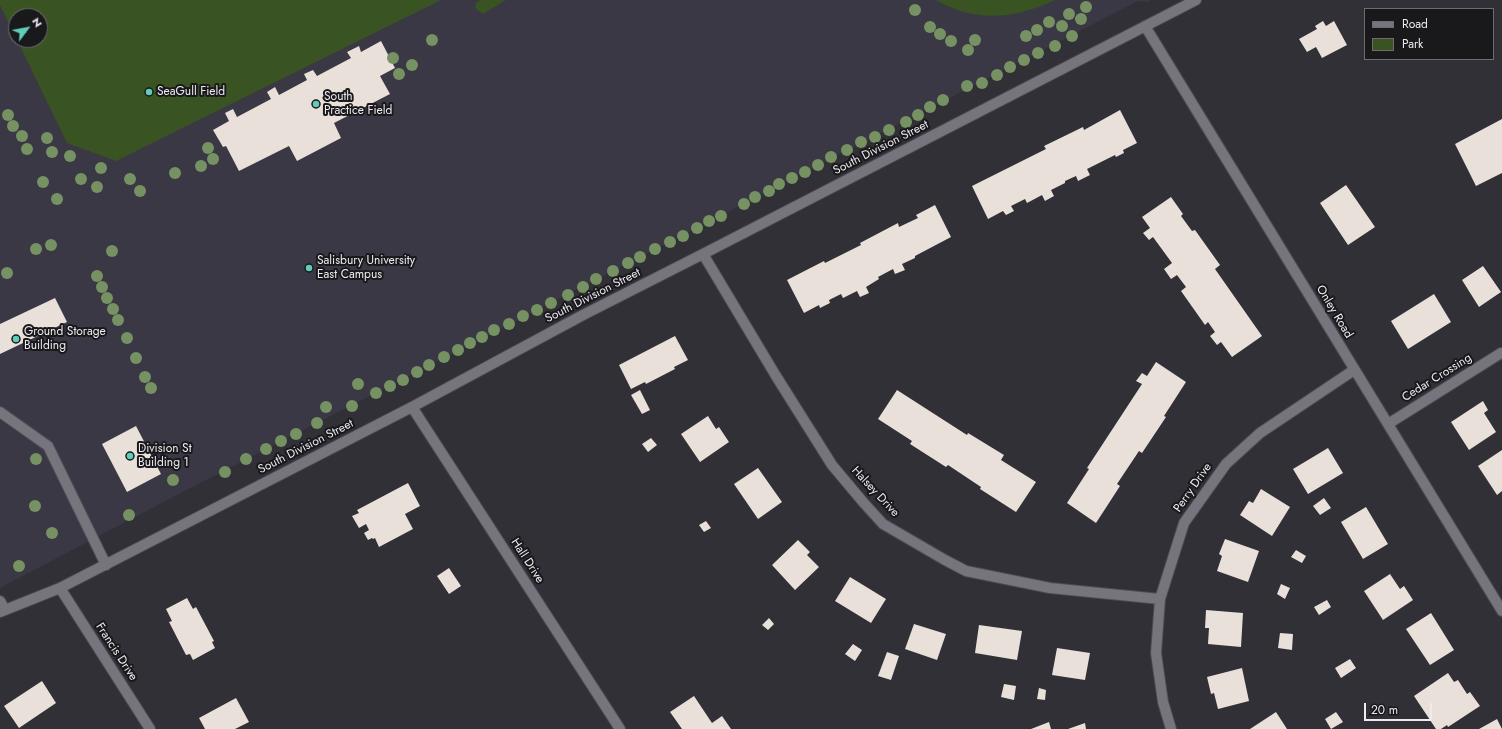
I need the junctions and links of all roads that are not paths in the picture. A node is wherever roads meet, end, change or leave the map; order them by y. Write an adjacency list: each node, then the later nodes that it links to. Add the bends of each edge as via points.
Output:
1 (1196, 0): 2 (street, South Division Street)
2 (1145, 26): 3 (street, South Division Street); 5 (street, Onley Road)
3 (703, 254): 6 (street, South Division Street); 11 (street, Halsey Drive, via 832,465 883,524 966,570 1050,588)
4 (1502, 354): 8 (street, Cedar Crossing)
5 (1354, 370): 8 (street, Onley Road); 11 (street, Perry Drive, via 1260,433 1226,464 1184,522)
6 (412, 407): 9 (street, South Division Street); 15 (street, Hall Drive)
7 (0, 412): 9 (street, via 48,446)
8 (1388, 424): 13 (street, Onley Road)
9 (106, 565): 10 (street, South Division Street)
10 (60, 588): 12 (street, South Division Street); 14 (street, Francis Drive)
11 (1160, 599): 16 (street, Perry Drive, via 1156,653 1163,702)
12 (2, 608)
13 (1502, 611)
14 (150, 729)
15 (620, 729)
16 (1171, 729)

